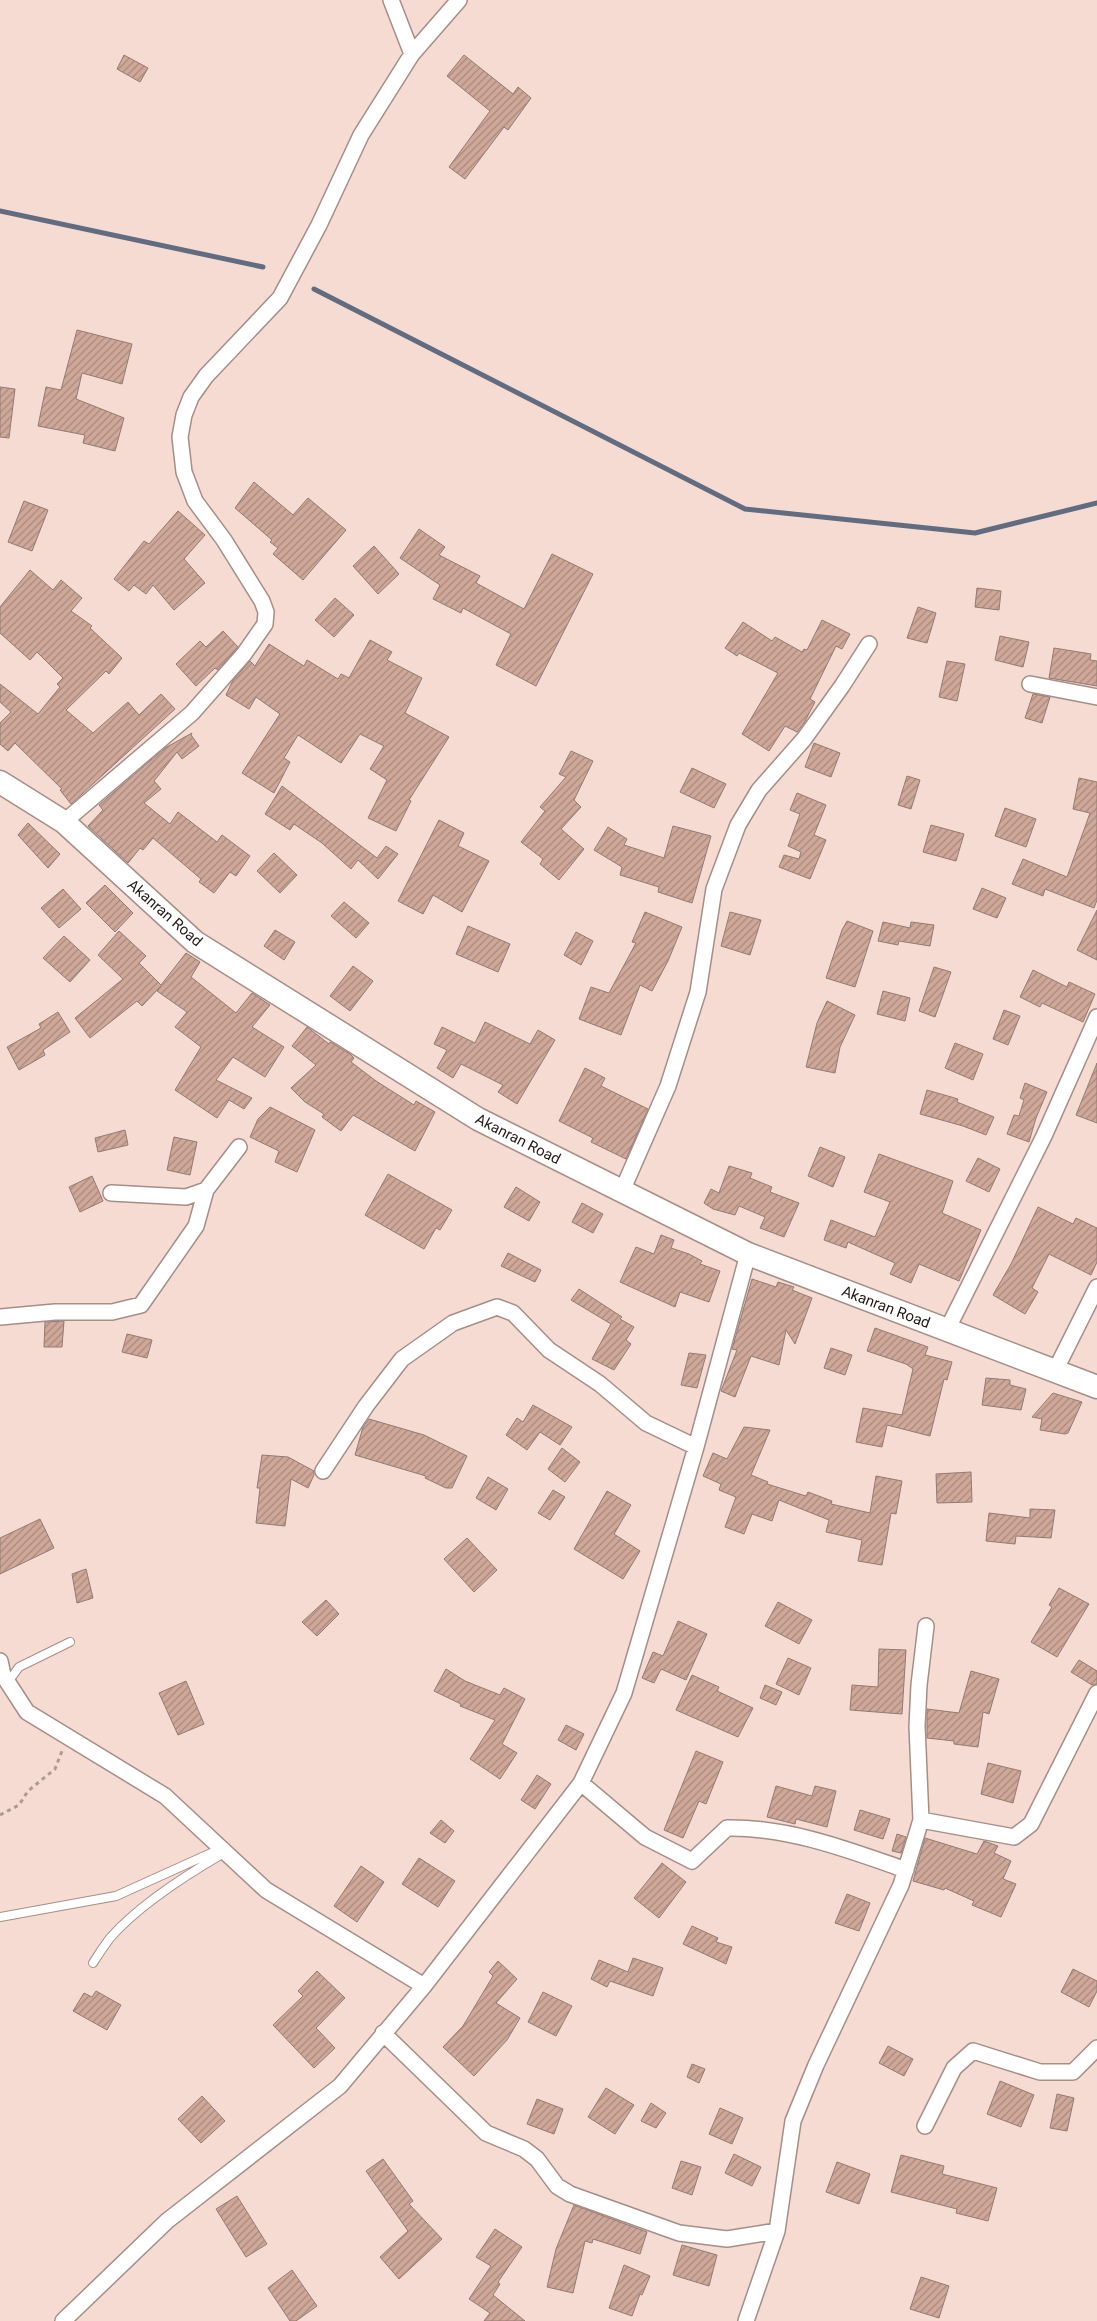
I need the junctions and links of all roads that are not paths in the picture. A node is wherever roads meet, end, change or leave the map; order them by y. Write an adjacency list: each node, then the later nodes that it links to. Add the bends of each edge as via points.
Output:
1 (391, 0): 3 (street)
2 (459, 0): 3 (street)
3 (412, 54): 8 (street, via 361,135 280,298 206,376 191,397 184,415 180,437 184,472 192,494 262,601 266,612 265,624 244,654 192,713)
4 (870, 644): 13 (street, via 804,739 759,790 738,825 714,890 698,992 668,1086)
5 (1030, 684): 6 (street)
6 (1097, 697)
7 (0, 782): 8 (main road, Akanran Road)
8 (64, 822): 13 (main road, Akanran Road, via 195,942 478,1119)
9 (1097, 1018): 10 (street)
10 (1093, 1038): 18 (street)
11 (239, 1147): 12 (street)
12 (206, 1190): 14 (street, via 186,1197); 17 (street, via 196,1226 140,1305 112,1312)
13 (622, 1191): 15 (main road, Akanran Road)
14 (111, 1193)
15 (748, 1254): 18 (main road, Akanran Road); 21 (street)
16 (1097, 1287): 19 (street)
17 (0, 1316)
18 (947, 1330): 19 (main road, Akanran Road)
19 (1054, 1371): 20 (main road, Akanran Road)
20 (1097, 1387)
21 (696, 1446): 22 (street, via 646,1423 600,1384 549,1350 513,1313 496,1307 453,1322 402,1359); 28 (street, via 624,1693)
22 (323, 1471)
23 (926, 1626): 29 (street, via 917,1726)
24 (70, 1642): 26 (lane, via 19,1667)
25 (0, 1661): 26 (street)
26 (8, 1682): 30 (street, via 27,1712 165,1796)
27 (1097, 1693): 29 (street, via 1031,1824 1014,1837)
28 (581, 1783): 31 (street, via 645,1837 692,1861 727,1828 748,1828 834,1844); 34 (street)
29 (921, 1820): 31 (street)
30 (222, 1851): 32 (lane, via 116,1896); 33 (lane, via 158,1897 110,1938); 34 (street, via 266,1890)
31 (906, 1870): 38 (street, via 793,2121)
32 (0, 1917)
33 (92, 1963)
34 (424, 1986): 35 (street)
35 (383, 2034): 38 (street, via 486,2133 524,2149 537,2159 557,2186 570,2194 679,2233 727,2238); 39 (street, via 340,2086 167,2221)
36 (1097, 2048): 37 (street, via 1073,2072 1040,2072 973,2052 954,2068)
37 (925, 2126)
38 (777, 2231): 40 (street)
39 (63, 2321)
40 (746, 2321)

